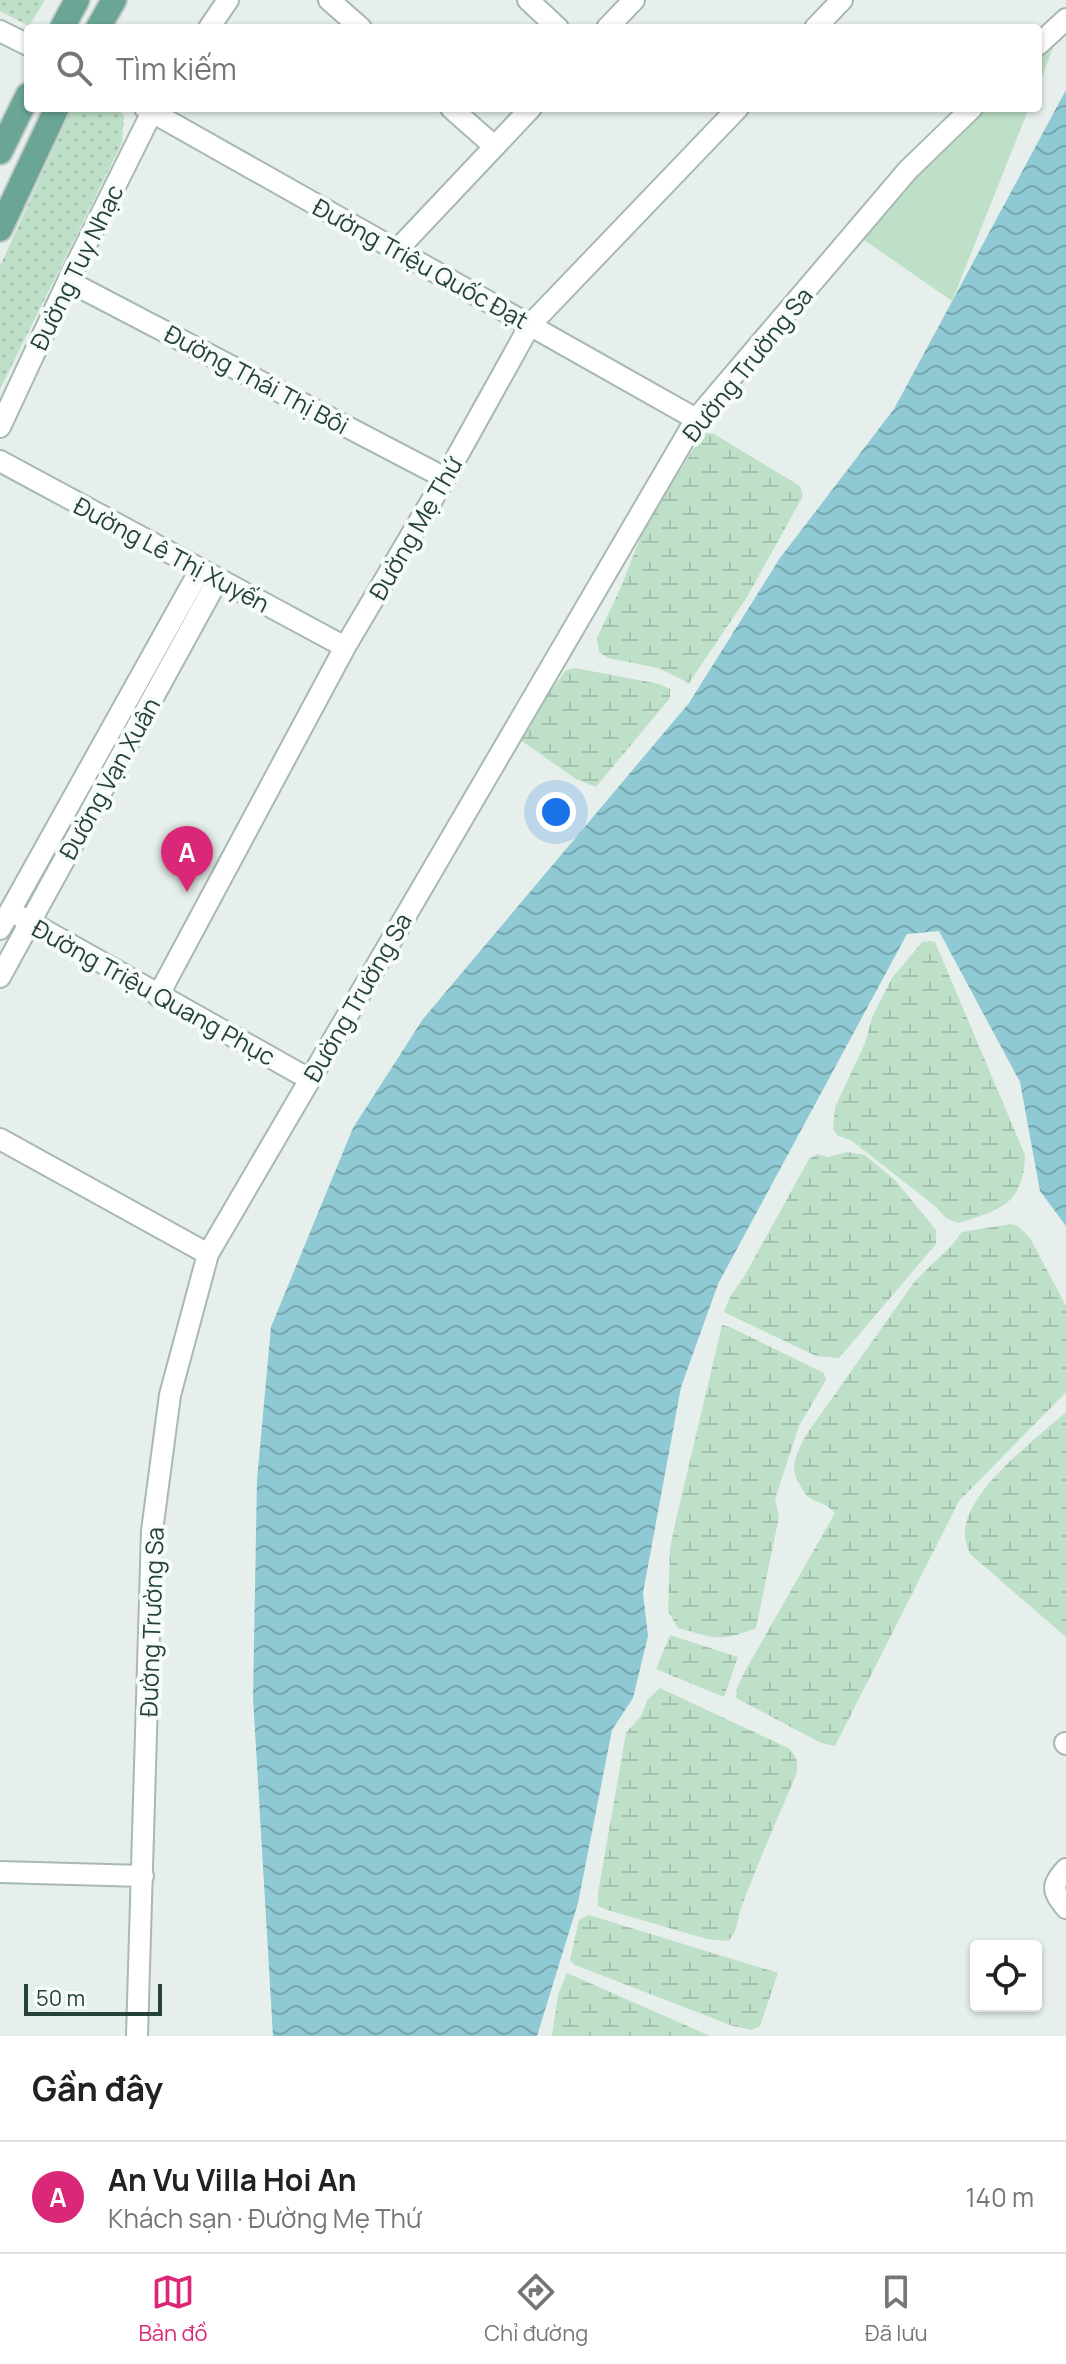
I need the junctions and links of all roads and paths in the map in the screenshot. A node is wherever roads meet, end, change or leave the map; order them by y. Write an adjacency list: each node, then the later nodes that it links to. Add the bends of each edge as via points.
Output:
1 (77, 0): 9 (main road)
2 (114, 0): 10 (main road)
3 (228, 0): 11 (street)
4 (329, 0): 12 (street)
5 (528, 0): 13 (street)
6 (634, 0): 14 (street)
7 (842, 0): 15 (street)
8 (1066, 19): 17 (street)
9 (64, 24)
10 (100, 24)
11 (212, 24)
12 (356, 24)
13 (554, 24)
14 (611, 24)
15 (819, 24)
16 (0, 31): 18 (street)
17 (1042, 41)
18 (24, 43)
19 (24, 103): 28 (main road)
20 (55, 112): 29 (main road)
21 (150, 112): 31 (street, Đường Tuy Nhạc)
22 (156, 112): 30 (street, Đường Triệu Quốc Đạt)
23 (456, 112): 27 (street)
24 (527, 112): 27 (street)
25 (734, 112): 32 (street, Đường Mẹ Thứ)
26 (968, 112): 33 (street, Đường Trường Sa, via 908,170)
27 (494, 146): 30 (street)
28 (0, 152)
29 (0, 229)
30 (397, 250): 32 (street, Đường Triệu Quốc Đạt)
31 (68, 281): 34 (street, Đường Tuy Nhạc); 36 (street, Đường Thái Thị Bôi)
32 (530, 325): 33 (street, Đường Triệu Quốc Đạt); 36 (street, Đường Mẹ Thứ)
33 (696, 419): 44 (street, Đường Trường Sa)
34 (0, 427)
35 (0, 461): 37 (street, Đường Lê Thị Xuyến)
36 (445, 478): 38 (street, Đường Mẹ Thứ)
37 (209, 575): 38 (street, Đường Lê Thị Xuyến); 39 (street, Đường Vạn Xuân); 40 (street, Đường Vạn Xuân)
38 (345, 647): 43 (street, Đường Mẹ Thứ)
39 (5, 908): 40 (street, Đường Triệu Quang Phục); 41 (street, Đường Vạn Xuân)
40 (30, 922): 42 (street, Đường Vạn Xuân); 43 (street, Đường Triệu Quang Phục)
41 (0, 929)
42 (0, 977)
43 (158, 996): 44 (street, Đường Triệu Quang Phục)
44 (309, 1079): 46 (street, Đường Trường Sa)
45 (0, 1139): 46 (street)
46 (208, 1254): 49 (street, Đường Trường Sa, via 170,1395 152,1531)
47 (1066, 1869): 50 (street, via 1055,1888)
48 (0, 1872): 49 (street)
49 (143, 1876): 51 (street, Đường Trường Sa)
50 (1066, 1908)
51 (137, 2036)

